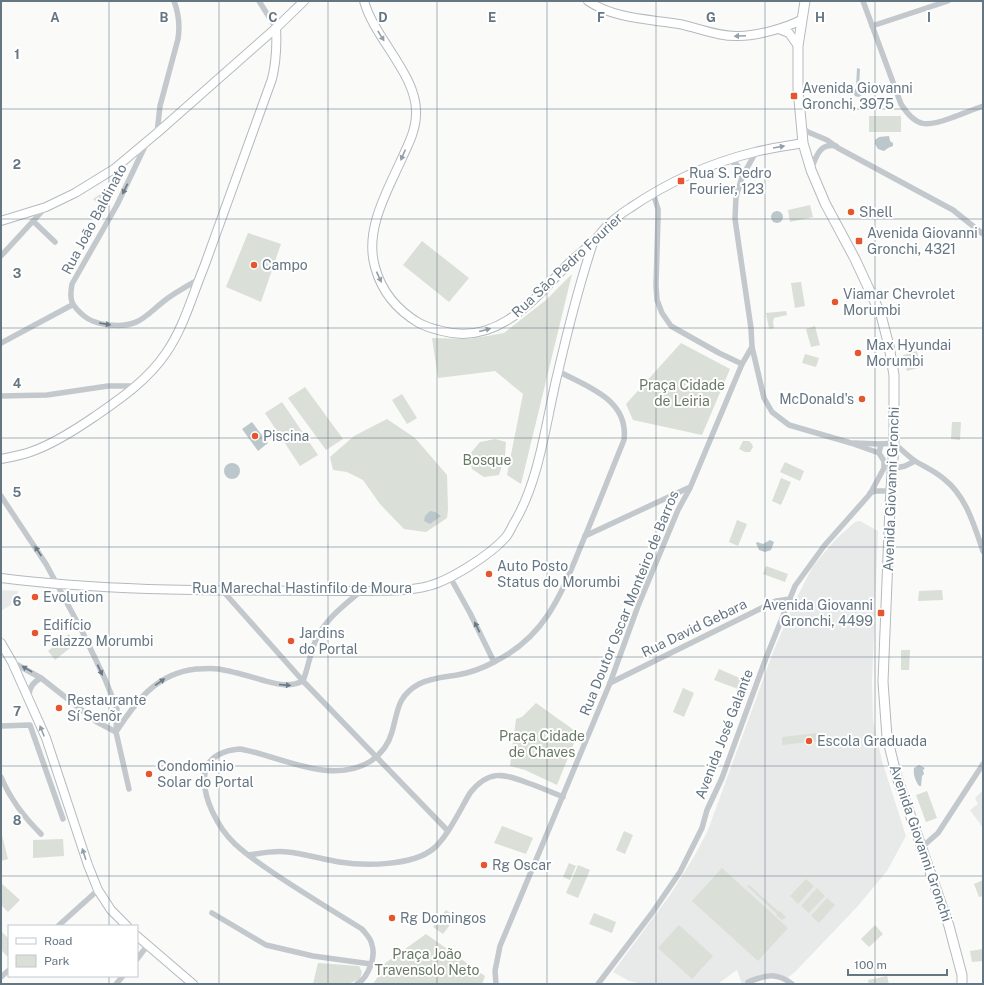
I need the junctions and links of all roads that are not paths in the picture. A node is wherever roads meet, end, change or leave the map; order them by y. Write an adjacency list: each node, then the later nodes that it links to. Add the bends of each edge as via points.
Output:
1 (174, 1): 16 (street, via 180,29 160,106)
2 (259, 1): 11 (street)
3 (304, 1): 11 (street)
4 (364, 1): 32 (street, Rua São Pedro Fourier, one-way to 32, via 372,22 412,91 416,113 413,130 380,208 372,236 375,269 390,298 402,312 425,326 461,334 486,330 510,320 520,312)
5 (588, 1): 12 (street, one-way to 5, via 749,35 726,35 679,24 614,14)
6 (805, 1): 9 (main road, Avenida Giovanni Gronchi)
7 (863, 1): 10 (street)
8 (948, 1): 10 (street)
9 (801, 20): 12 (street); 13 (main road, Avenida Giovanni Gronchi)
10 (872, 26): 14 (street, via 901,104 921,123 936,124)
11 (276, 28): 16 (street); 34 (street, via 272,79)
12 (779, 28): 13 (street, via 789,33)
13 (798, 46): 15 (main road, Avenida Giovanni Gronchi)
14 (983, 106)
15 (801, 127): 18 (main road, Avenida Giovanni Gronchi); 19 (street)
16 (157, 133): 17 (street)
17 (147, 141): 25 (street, via 114,168 75,193); 35 (street, Rua João Baldinato, one-way to 35, via 117,205 72,284)
18 (803, 143): 20 (street, Rua São Pedro Fourier, one-way to 18); 22 (main road, Avenida Giovanni Gronchi)
19 (837, 147): 22 (street, via 826,146 821,149); 28 (street, via 954,210)
20 (756, 152): 21 (street, Rua São Pedro Fourier); 23 (street)
21 (722, 161): 23 (street, via 734,162); 24 (street, Rua São Pedro Fourier, via 678,179)
22 (811, 170): 43 (main road, Avenida Giovanni Gronchi, via 881,315 894,375)
23 (742, 177): 37 (street, via 736,197 735,220 752,328)
24 (653, 193): 30 (street, Rua São Pedro Fourier, via 610,223); 38 (street, via 658,214 657,300 662,313 671,326)
25 (46, 207): 26 (street); 27 (street)
26 (1, 221)
27 (33, 221): 29 (street); 31 (street)
28 (983, 234)
29 (55, 242)
30 (593, 243): 32 (street, Rua São Pedro Fourier); 33 (street, Rua Marechal Hastinfilo de Moura)
31 (1, 256)
32 (568, 264): 33 (street, via 581,270)
33 (582, 275): 39 (street, Rua Marechal Hastinfilo de Moura)
34 (199, 279): 35 (street, one-way to 34, via 91,321 126,326 145,318 166,299); 40 (street, via 175,338 156,366)
35 (72, 305): 36 (street)
36 (1, 343)
37 (752, 347): 38 (street, Rua Doutor Oscar Monteiro de Barros); 42 (street, via 764,398 772,412 789,425)
38 (742, 364): 49 (street, Rua Doutor Oscar Monteiro de Barros)
39 (558, 371): 53 (street, via 611,401 620,413 625,428 624,440); 55 (street, Rua Marechal Hastinfilo de Moura, via 538,459 520,514 506,538)
40 (135, 386): 41 (street, via 108,386 47,395); 46 (street, via 122,398 64,436 32,452)
41 (1, 396)
42 (851, 443): 44 (street); 45 (street)
43 (894, 443): 44 (street); 47 (street); 48 (main road, Avenida Giovanni Gronchi)
44 (881, 444): 45 (street, Avenida José Galante)
45 (879, 454): 51 (street, Avenida José Galante, via 884,461 884,468)
46 (1, 459)
47 (915, 461): 48 (street); 54 (street, via 945,479 962,499)
48 (892, 470): 50 (main road, Avenida Giovanni Gronchi)
49 (690, 488): 53 (street); 66 (street, Rua Doutor Oscar Monteiro de Barros, via 678,510 638,606)
50 (891, 491): 51 (street, via 876,491); 78 (main road, Avenida Giovanni Gronchi, via 884,682 887,737 897,777)
51 (870, 494): 60 (street, Avenida José Galante, via 824,546 800,578)
52 (1, 496): 57 (street, one-way to 52)
53 (585, 536): 63 (street, via 560,596 544,621 524,643)
54 (983, 551)
55 (450, 577): 59 (street, Rua Marechal Hastinfilo de Moura, via 428,586); 63 (street, one-way to 55)
56 (1, 578): 57 (street, Rua Marechal Hastinfilo de Moura)
57 (58, 585): 58 (street, Rua Marechal Hastinfilo de Moura); 69 (street, one-way to 69, via 117,709)
58 (222, 590): 59 (street, Rua Marechal Hastinfilo de Moura); 65 (street)
59 (361, 591): 65 (street, via 328,620 320,631)
60 (790, 599): 66 (street, Rua David Gebara, via 776,601); 92 (street, Avenida José Galante, via 722,778 692,849 668,890)
61 (1, 643): 62 (street)
62 (12, 662): 64 (street, one-way to 62); 67 (street)
63 (494, 662): 70 (street, via 466,673 430,680 411,689 398,705 390,738)
64 (40, 678): 67 (street, via 30,687); 69 (street, via 97,722)
65 (303, 681): 69 (street, one-way to 65, via 147,692 166,678 181,672 206,668 282,685 296,685); 70 (street)
66 (610, 683): 74 (street, Rua Doutor Oscar Monteiro de Barros)
67 (29, 699): 80 (street, one-way to 67, via 46,738)
68 (1, 726): 75 (street, via 30,725)
69 (116, 732): 73 (street)
70 (377, 757): 76 (street); 79 (street, via 353,769 332,771 240,749 222,752 214,758 206,769 206,794 218,822 234,843)
71 (983, 764): 78 (street, via 938,833)
72 (1, 777): 77 (street, via 26,818)
73 (129, 789)
74 (563, 797): 76 (street, via 507,775 491,777 475,786); 91 (street, Rua Doutor Oscar Monteiro de Barros, via 500,946 495,970)
75 (63, 819)
76 (448, 830): 79 (street, via 440,842 425,854 398,862 358,864 288,852)
77 (41, 834)
78 (922, 847): 94 (main road, Avenida Giovanni Gronchi, via 949,926)
79 (249, 855): 87 (street, via 362,929 370,938 374,950)
80 (98, 890): 82 (street); 83 (street, via 111,910)
81 (212, 913): 87 (street, via 266,945 313,956)
82 (59, 925)
83 (126, 925)
84 (138, 937): 85 (street)
85 (148, 946): 86 (street); 89 (street)
86 (138, 957)
87 (371, 964): 90 (street, via 365,977)
88 (748, 982): 93 (street, via 776,975)
89 (193, 984)
90 (357, 984)
91 (496, 984)
92 (598, 984)
93 (792, 984)
94 (962, 984)

